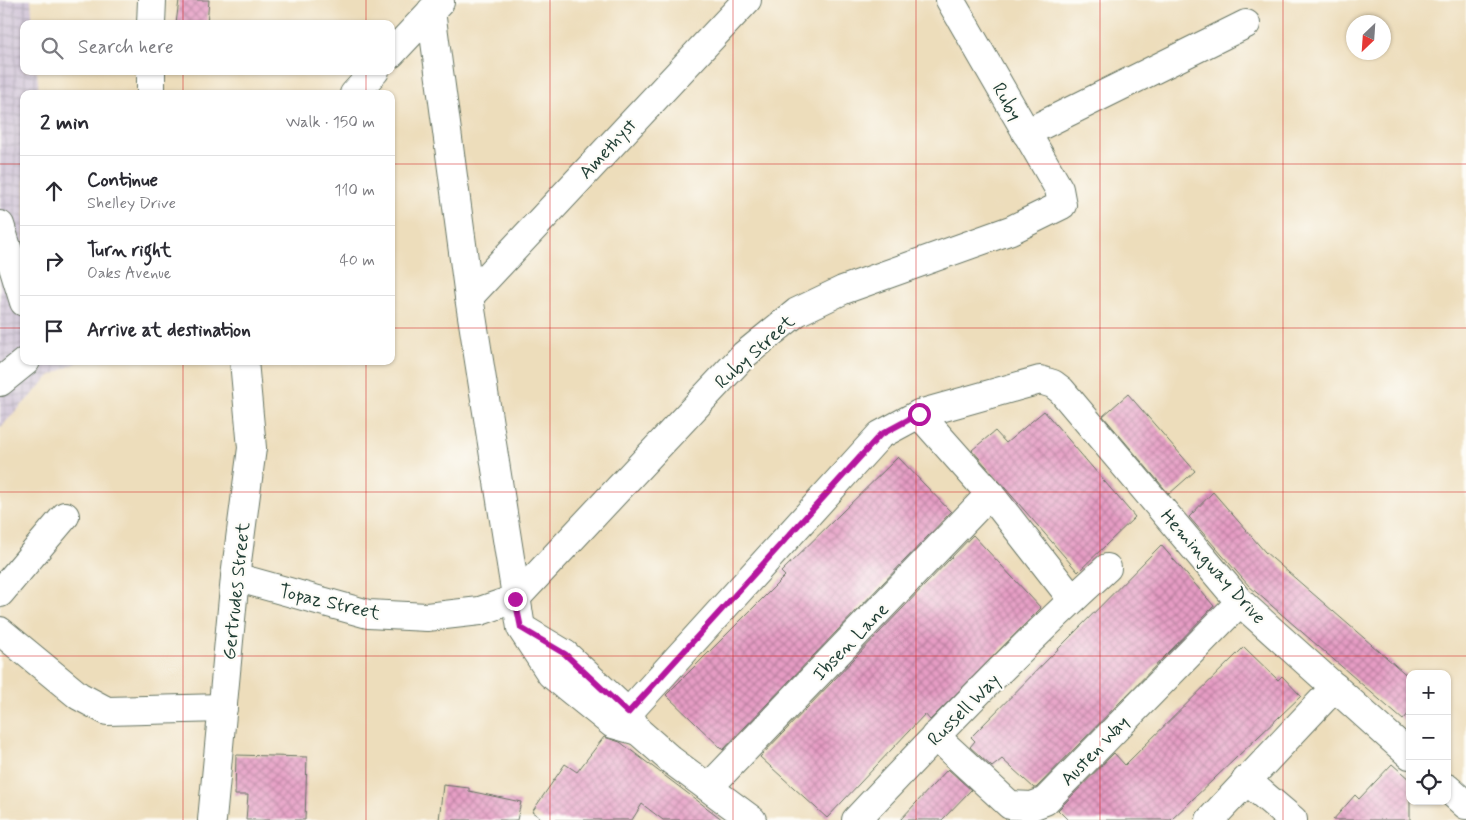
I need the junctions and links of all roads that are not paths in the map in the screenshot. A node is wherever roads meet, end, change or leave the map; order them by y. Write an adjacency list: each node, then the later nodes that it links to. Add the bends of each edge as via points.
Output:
1 (152, 0): 5 (street)
2 (747, 0): 16 (street, Amethyst)
3 (950, 0): 12 (street, Ruby)
4 (436, 6): 7 (street); 16 (street)
5 (151, 20)
6 (1246, 24): 12 (street)
7 (395, 50)
8 (151, 75): 10 (street)
9 (371, 75): 11 (street)
10 (151, 90)
11 (358, 90)
12 (1026, 133): 13 (street, Ruby, via 1059,189)
13 (1062, 204): 26 (street, Ruby Street, via 1011,230 843,290 797,312 744,355)
14 (0, 225): 15 (street)
15 (20, 289)
16 (469, 297): 26 (street)
17 (21, 365): 19 (street)
18 (244, 365): 24 (street, Gertrudes Street, via 252,448)
19 (0, 382)
20 (919, 414): 21 (street); 28 (street, Hemingway Drive, via 1040,380 1053,384 1098,432); 32 (street, via 880,435)
21 (990, 494): 27 (street); 36 (street, Ibsen Lane)
22 (65, 516): 25 (street)
23 (1107, 568): 27 (street, Russell Way)
24 (235, 577): 26 (street, Topaz Street, via 368,614 427,617 480,610); 31 (street, Gertrudes Street)
25 (0, 593)
26 (515, 599): 32 (street, via 521,628 550,674 613,724)
27 (1072, 599): 33 (street, Russell Way)
28 (1240, 602): 30 (street, Hemingway Drive); 33 (street, Austen Way, via 1045,801 1032,806 1010,805)
29 (0, 631): 31 (street, via 78,696 107,711)
30 (1335, 687): 34 (street, Hemingway Drive); 35 (street)
31 (223, 708): 39 (street, Gertrudes Street)
32 (633, 722): 36 (street, via 671,760)
33 (935, 736): 41 (street, Russell Way)
34 (1406, 751)
35 (1246, 780): 42 (street); 43 (street)
36 (709, 787): 40 (street)
37 (1451, 792): 38 (street)
38 (1466, 805)
39 (212, 820)
40 (752, 820)
41 (856, 820)
42 (1210, 820)
43 (1293, 820)

